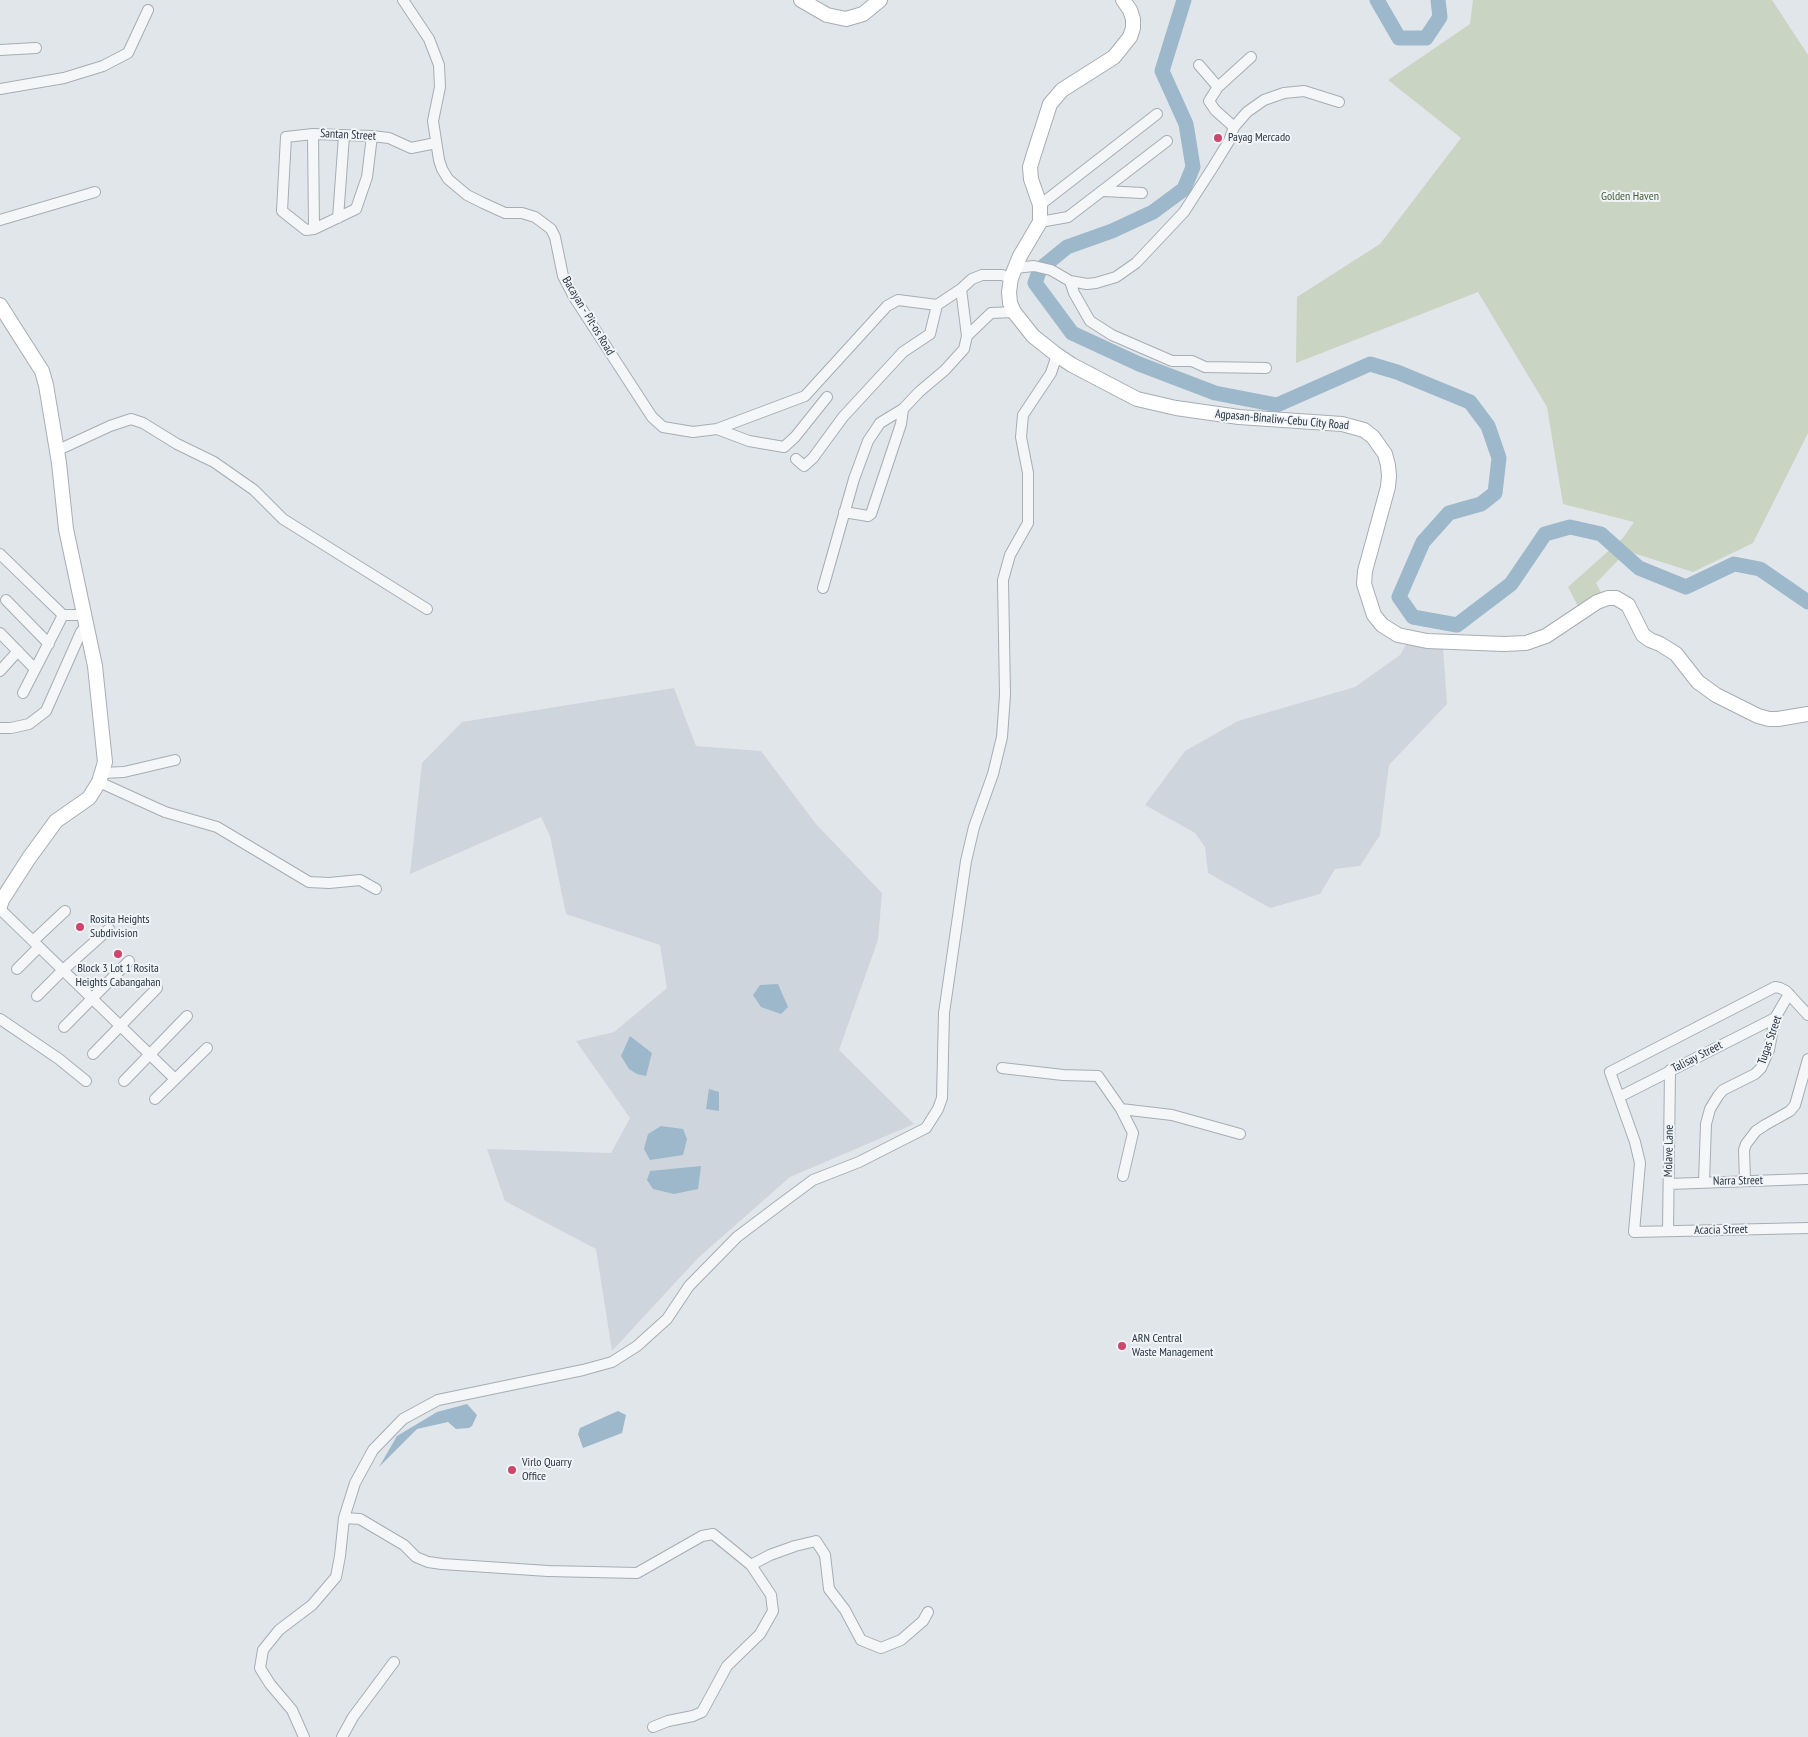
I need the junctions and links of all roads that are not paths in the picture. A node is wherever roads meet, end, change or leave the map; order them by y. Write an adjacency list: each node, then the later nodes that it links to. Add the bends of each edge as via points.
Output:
1 (402, 0): 19 (street, Bacayan - Pit-os Road, via 429,39 439,65 440,87 433,121)
2 (801, 0): 3 (main road, via 827,15 846,20 863,14)
3 (880, 0)
4 (1123, 0): 23 (main road, via 1130,10 1133,28 1126,43 1114,57 1062,90 1050,104 1030,168)
5 (148, 10): 11 (street, via 128,53 103,66 64,78)
6 (36, 48): 7 (street)
7 (0, 50)
8 (1251, 57): 10 (street)
9 (1199, 65): 10 (street)
10 (1218, 87): 14 (street, via 1209,102)
11 (0, 89)
12 (1339, 102): 14 (street, via 1304,91 1284,93 1264,100)
13 (1157, 114): 23 (street)
14 (1234, 127): 29 (street, via 1184,212 1136,263 1116,277 1096,284)
15 (313, 134): 16 (street, Santan Street); 27 (street); 27 (street, Santan Street, via 286,136 282,212 306,230)
16 (344, 136): 17 (street, Santan Street); 24 (street)
17 (372, 136): 19 (street, Santan Street, via 389,138 411,148); 24 (street, via 367,177 356,209)
18 (1167, 141): 20 (street)
19 (436, 144): 39 (street, Bacayan - Pit-os Road, via 442,169 456,187 506,213 535,217 551,229 563,276 574,297 652,417 663,427 693,432)
20 (1104, 191): 22 (street); 26 (street, via 1068,217)
21 (95, 192): 25 (street)
22 (1142, 193)
23 (1040, 206): 26 (main road)
24 (338, 218): 27 (street)
25 (0, 220)
26 (1040, 222): 28 (main road, Agpasan-Binaliw-Cebu City Road)
27 (314, 230)
28 (1013, 273): 29 (street, via 1034,266 1051,270); 30 (street, via 982,275); 33 (main road, Agpasan-Binaliw-Cebu City Road, via 1009,292)
29 (1070, 281): 36 (street, via 1090,321 1112,335 1172,361 1192,361 1205,366)
30 (961, 289): 32 (street); 34 (street)
31 (0, 305): 40 (main road, via 42,371)
32 (937, 305): 39 (street, via 898,300 887,306 805,396); 41 (street, via 930,334 903,352 843,417 813,458 804,466)
33 (1014, 312): 34 (street, via 991,313); 35 (main road, Agpasan-Binaliw-Cebu City Road, via 1033,336)
34 (967, 336): 38 (street, via 964,349 946,370)
35 (1057, 355): 55 (main road, Agpasan-Binaliw-Cebu City Road, via 1136,399 1238,417 1342,424 1364,430 1373,437 1385,454 1389,476 1364,584 1374,615 1382,625 1398,635 1427,641 1526,643 1546,636 1597,602 1616,598 1628,605 1643,635 1676,654 1698,682 1716,695 1758,716 1778,719); 97 (street, via 1051,372 1023,415 1028,523 1010,555 1003,580 1005,695 1002,737 966,861 944,1013 942,1098 938,1109 926,1128 859,1162 813,1180 737,1237 689,1286 666,1319 637,1346 612,1362 438,1400 402,1419 373,1450 355,1483)
36 (1266, 368)
37 (827, 397): 39 (street, via 784,446 749,441)
38 (903, 409): 42 (street, via 880,424 868,441); 42 (street, via 871,514)
39 (717, 429)
40 (56, 451): 46 (street, via 131,419 144,423 214,462 254,490 282,518); 48 (main road, via 66,529)
41 (796, 459)
42 (844, 512): 44 (street)
43 (0, 554): 47 (street)
44 (823, 588)
45 (6, 600): 50 (street)
46 (427, 609)
47 (63, 615): 48 (street); 50 (street)
48 (86, 620): 56 (street, via 46,711 29,724); 58 (main road, via 95,666 105,762)
49 (0, 633): 51 (street)
50 (49, 644): 52 (street)
51 (18, 652): 52 (street); 53 (street)
52 (35, 669): 54 (street)
53 (0, 671)
54 (23, 693)
55 (1808, 714)
56 (0, 728)
57 (175, 760): 58 (street)
58 (101, 778): 59 (street, via 165,812 217,827 309,882 360,880); 60 (main road, via 89,798 56,821 29,858)
59 (376, 889)
60 (0, 908): 63 (street)
61 (65, 911): 63 (street)
62 (109, 929): 66 (street)
63 (36, 944): 65 (street); 66 (street)
64 (129, 960): 70 (street)
65 (16, 969)
66 (63, 970): 69 (street); 70 (street)
67 (157, 988): 75 (street)
68 (1789, 994): 72 (street); 73 (street, Tugas Street); 86 (street, via 1780,988 1772,988 1610,1072)
69 (37, 996)
70 (92, 998): 75 (street); 76 (street)
71 (187, 1016): 79 (street)
72 (1808, 1016)
73 (1776, 1018): 82 (street, Talisay Street); 93 (street, Tugas Street, via 1761,1068 1720,1093 1710,1109 1706,1124)
74 (0, 1020): 84 (street)
75 (120, 1026): 78 (street); 79 (street)
76 (64, 1027)
77 (207, 1048): 83 (street)
78 (93, 1054)
79 (150, 1054): 83 (street); 85 (street)
80 (1808, 1059): 92 (street, via 1790,1111 1756,1131 1746,1144)
81 (1002, 1068): 88 (street, via 1098,1076)
82 (1670, 1070): 86 (street, Talisay Street); 94 (street, Molave Lane)
83 (176, 1079): 87 (street)
84 (86, 1081)
85 (124, 1081)
86 (1619, 1097): 96 (street, Acacia Street, via 1640,1162 1634,1232)
87 (155, 1099)
88 (1120, 1109): 89 (street, via 1172,1114); 90 (street, via 1133,1133)
89 (1240, 1134)
90 (1123, 1176)
91 (1808, 1179): 92 (street, Narra Street)
92 (1744, 1180): 93 (street, Narra Street)
93 (1704, 1182): 94 (street, Narra Street)
94 (1669, 1184): 96 (street, Molave Lane)
95 (1808, 1229): 96 (street, Acacia Street)
96 (1668, 1231)
97 (344, 1518): 98 (street, via 360,1519 404,1545 416,1557 442,1564 638,1573 702,1536 713,1534); 102 (street, via 336,1577 312,1605 279,1630 263,1650 260,1668 292,1710)
98 (750, 1565): 99 (street, via 794,1546 816,1541 825,1555 829,1589 861,1640 881,1648 902,1640); 101 (street, via 771,1595 773,1611 760,1634 727,1666 702,1712)
99 (928, 1612)
100 (394, 1662): 103 (street)
101 (653, 1727)
102 (304, 1737)
103 (342, 1737)

